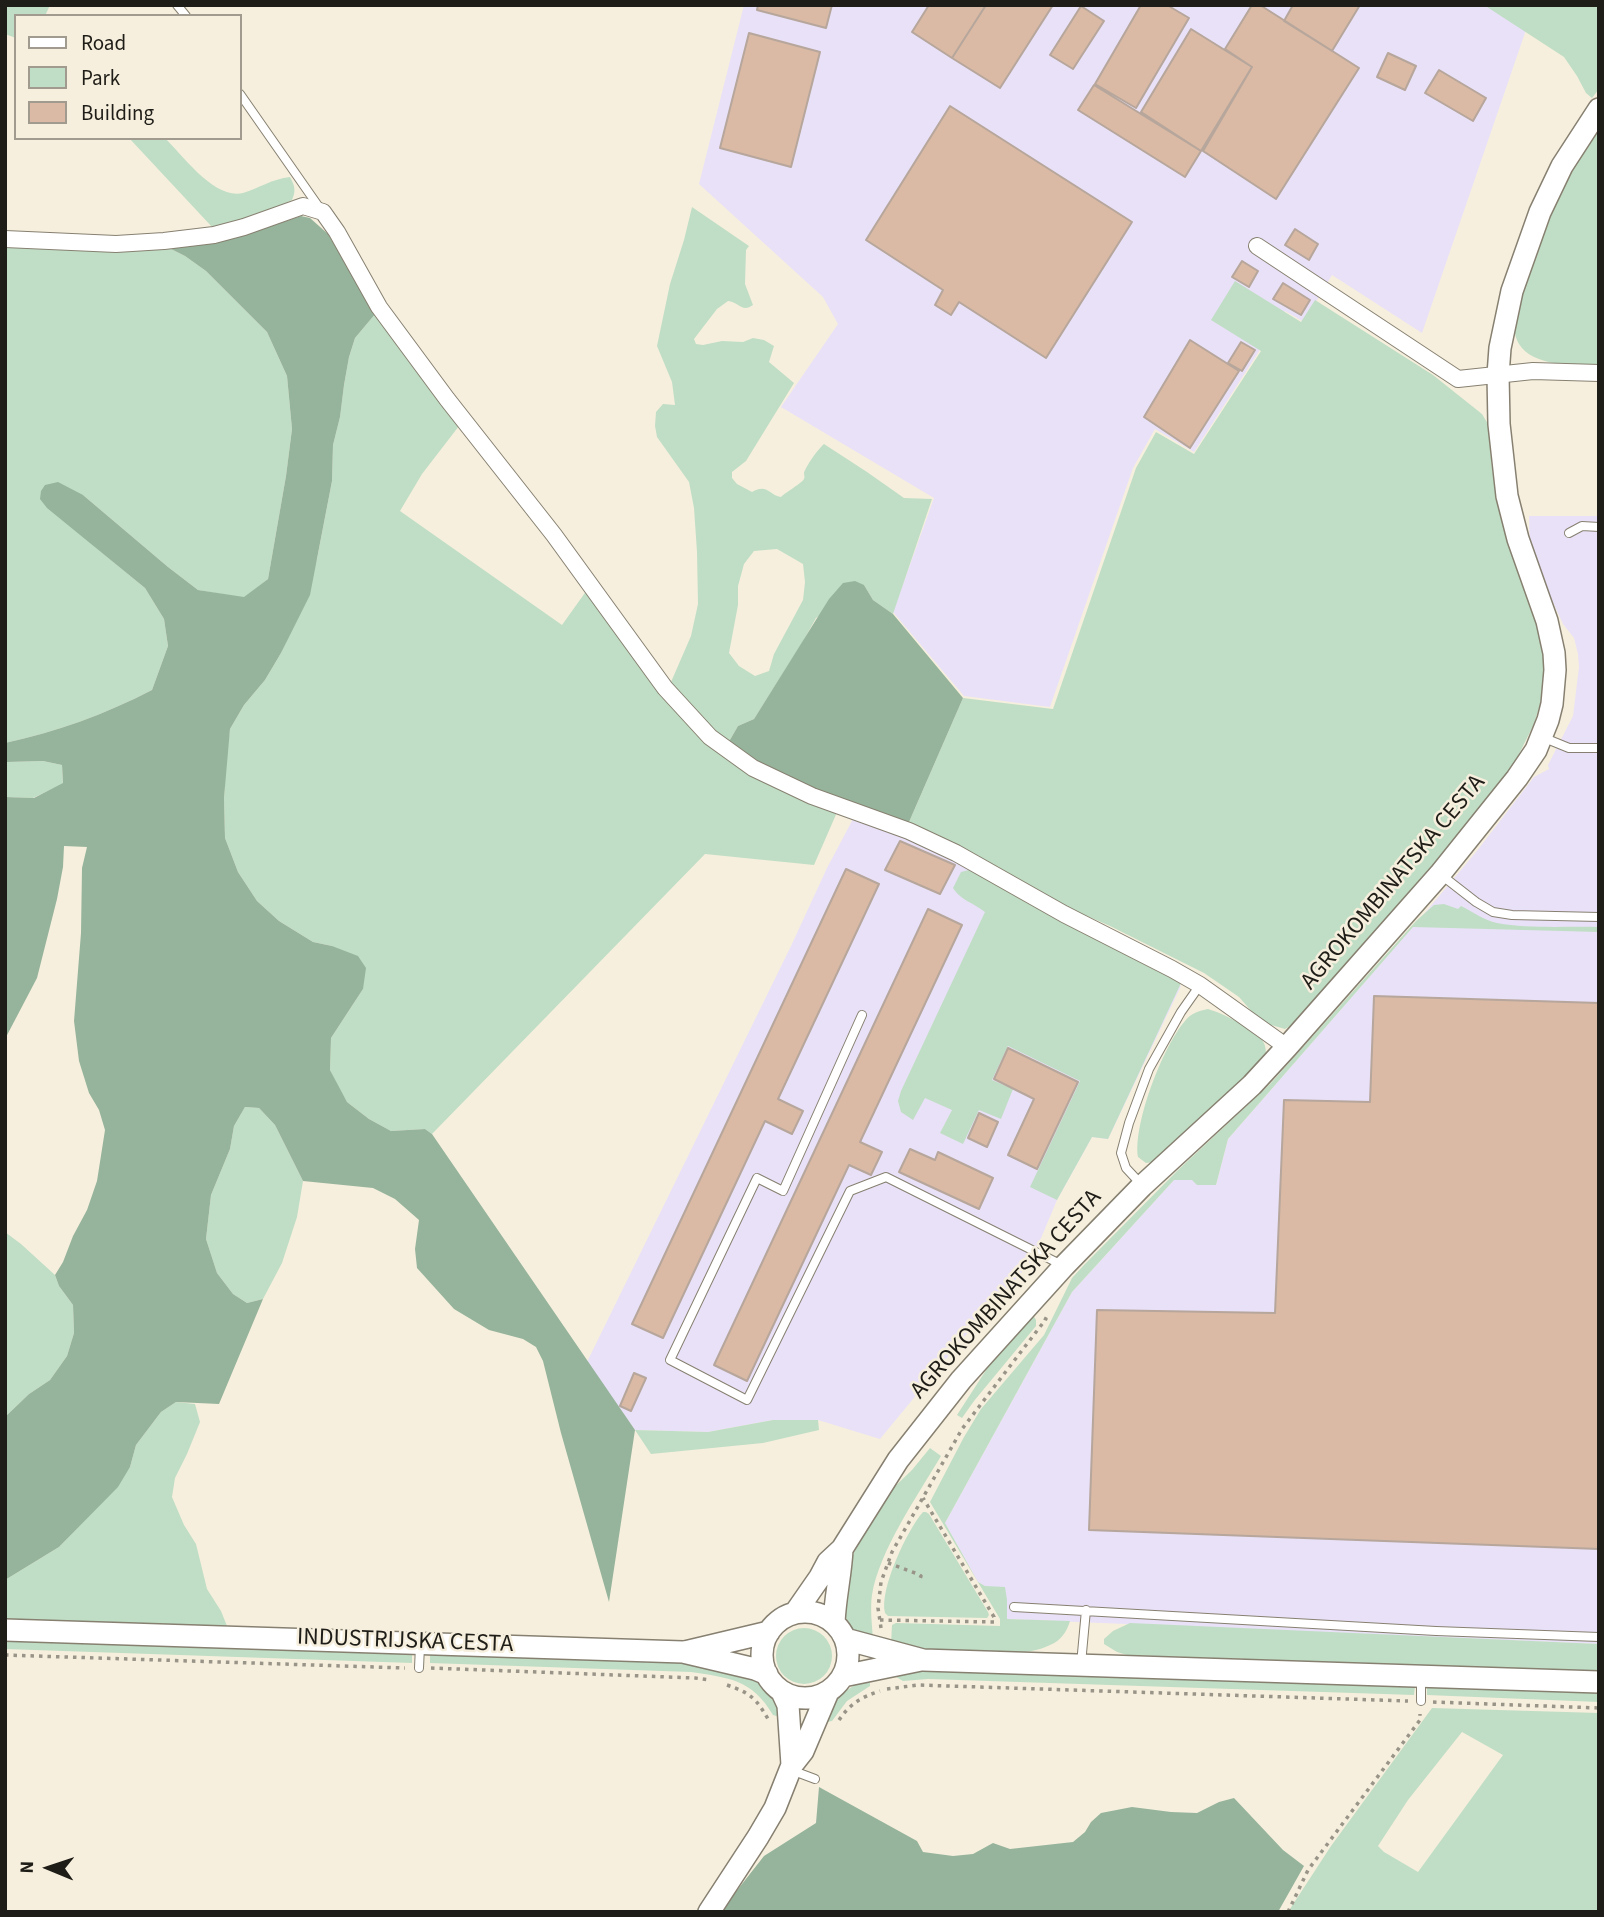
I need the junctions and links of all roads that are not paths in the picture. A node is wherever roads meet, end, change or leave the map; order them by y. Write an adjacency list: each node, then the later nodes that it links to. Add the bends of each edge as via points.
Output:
1 (242, 97): 3 (lane)
2 (1599, 109): 7 (street, AGROKOMBINATSKA CESTA, via 1562,166 1528,243 1506,314)
3 (323, 212): 4 (street, via 303,206 244,227 164,241 116,244); 14 (street, via 379,307 665,688 710,737 753,768 956,853)
4 (5, 239)
5 (1257, 246): 7 (street, via 1458,379)
6 (1599, 373): 7 (street)
7 (1498, 375): 10 (street, AGROKOMBINATSKA CESTA, via 1507,496 1554,653 1552,704)
8 (1599, 527): 9 (lane, via 1582,526)
9 (1569, 533)
10 (1542, 737): 11 (lane, via 1569,748); 12 (street, AGROKOMBINATSKA CESTA, via 1517,778)
11 (1599, 748)
12 (1440, 874): 13 (lane, via 1493,912); 16 (street, AGROKOMBINATSKA CESTA)
13 (1599, 918)
14 (1200, 985): 16 (street); 17 (lane, via 1149,1069 1129,1123 1121,1153 1126,1168)
15 (862, 1015): 18 (lane, via 783,1191 757,1178 670,1360 747,1400 850,1191 886,1177)
16 (1287, 1047): 17 (street, AGROKOMBINATSKA CESTA)
17 (1142, 1186): 18 (street, AGROKOMBINATSKA CESTA)
18 (1063, 1266): 19 (street, AGROKOMBINATSKA CESTA, via 961,1380 898,1460)
19 (842, 1549): 22 (street, AGROKOMBINATSKA CESTA, via 828,1562); 24 (street, AGROKOMBINATSKA CESTA, via 837,1586)
20 (1014, 1607): 21 (lane)
21 (1086, 1610): 26 (lane); 30 (lane)
22 (795, 1613): 24 (street, via 820,1614); 25 (street)
23 (5, 1630): 27 (street, INDUSTRIJSKA CESTA)
24 (840, 1631): 29 (street); 34 (street, via 848,1658)
25 (769, 1632): 28 (street, INDUSTRIJSKA CESTA); 32 (street, via 762,1653)
26 (1599, 1637)
27 (420, 1643): 28 (street, INDUSTRIJSKA CESTA); 31 (lane)
28 (683, 1652): 32 (street, INDUSTRIJSKA CESTA)
29 (923, 1660): 30 (street); 34 (street)
30 (1080, 1664): 33 (street)
31 (419, 1668)
32 (766, 1674): 36 (street)
33 (1420, 1675): 35 (street); 38 (lane)
34 (843, 1676): 37 (street)
35 (1599, 1682)
36 (782, 1692): 37 (street, via 800,1698); 39 (street, via 788,1705)
37 (828, 1692): 39 (street)
38 (1421, 1701)
39 (792, 1767): 40 (lane); 41 (street, via 758,1838)
40 (815, 1779)
41 (709, 1912)

